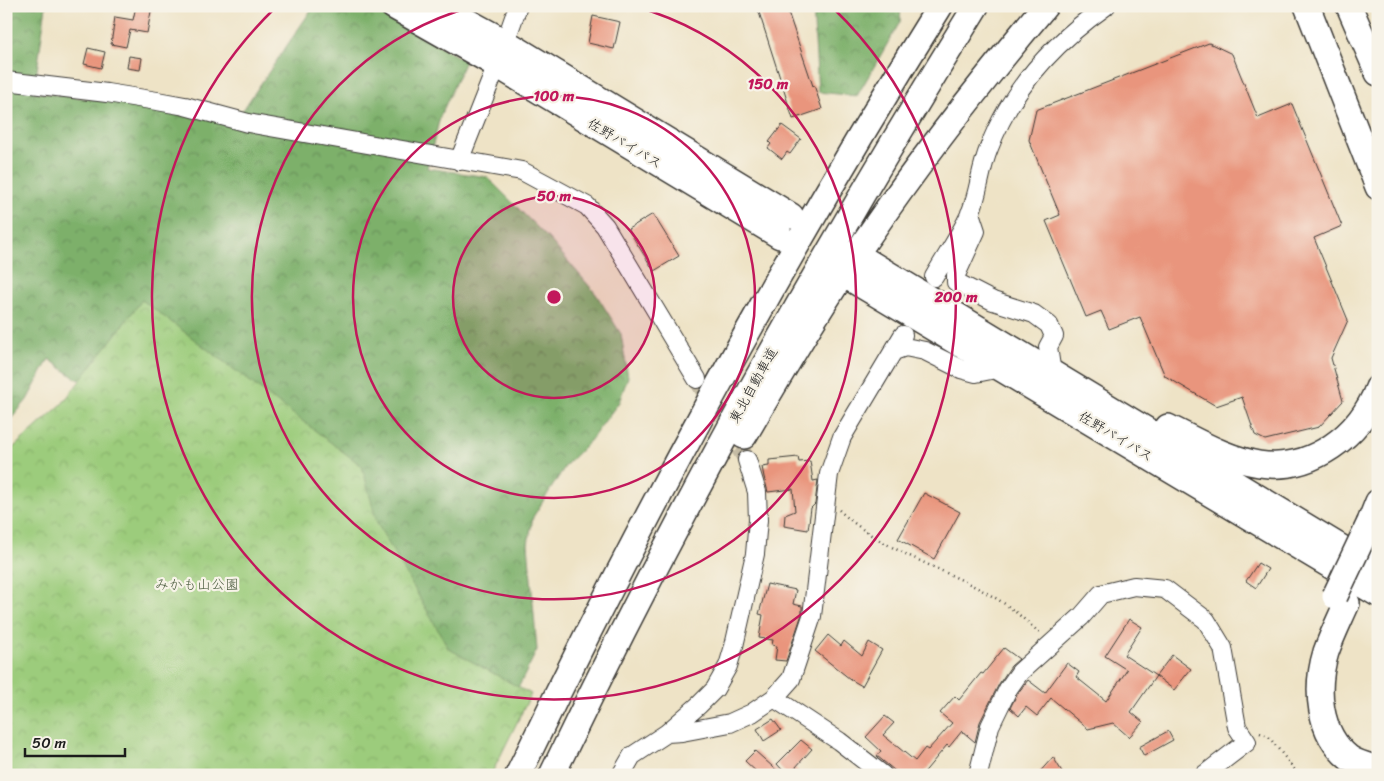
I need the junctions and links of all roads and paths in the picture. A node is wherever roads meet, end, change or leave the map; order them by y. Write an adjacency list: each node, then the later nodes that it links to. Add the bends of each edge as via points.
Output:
1 (393, 6): 10 (highway, 佐野バイパス)
2 (439, 6): 10 (highway, 佐野バイパス)
3 (518, 6): 10 (street)
4 (940, 6): 39 (highway, via 822,201 709,402 606,597)
5 (976, 6): 34 (highway, 東北自動車道, via 787,324 668,542)
6 (1045, 6): 34 (highway, via 927,154 855,255 803,335 682,549)
7 (1106, 6): 15 (street, via 1081,24 1044,60 1007,108 988,149)
8 (1349, 6): 11 (highway)
9 (1306, 9): 14 (highway)
10 (501, 54): 13 (street); 16 (highway, 佐野バイパス)
11 (1378, 73)
12 (6, 81): 13 (street, via 185,106 248,123)
13 (459, 161): 22 (street, via 522,171 587,206 612,236)
14 (1378, 187)
15 (970, 213): 17 (street); 21 (street, via 976,231 956,275 956,282 993,301 1034,314 1049,325 1054,336 1048,347)
16 (785, 226)
17 (934, 277)
18 (903, 334): 19 (street)
19 (894, 351): 20 (street, via 904,347 925,352 976,373); 27 (street, via 842,437 829,474)
20 (1002, 368): 21 (highway, 佐野バイパス, via 859,270); 25 (highway, 佐野バイパス)
21 (1052, 373): 24 (highway, 佐野バイパス)
22 (697, 379)
23 (1378, 388): 24 (highway, via 1355,426 1336,444 1309,459 1273,466 1226,455 1132,409)
24 (1080, 390): 29 (highway, 佐野バイパス)
25 (1135, 448): 30 (highway, 佐野バイパス); 32 (highway, via 1187,492)
26 (747, 460): 36 (street, via 757,492 758,520 755,554 734,646 728,666 715,689)
27 (826, 497): 33 (path, via 851,522 888,546 1005,604); 35 (street, via 812,616 791,679)
28 (1375, 521): 31 (highway, bridge)
29 (1378, 570)
30 (1378, 594)
31 (1341, 599): 38 (highway, via 1321,674 1321,708 1325,723 1339,748 1350,758); 46 (highway, via 1320,630 1311,655 1306,709 1318,745 1329,760)
32 (1378, 608)
33 (1053, 643): 37 (street, via 1102,594 1134,586 1165,589 1206,620 1223,648 1237,727); 43 (street, via 1020,672 1008,689 990,726)
34 (606, 665): 40 (highway, 東北自動車道)
35 (774, 698): 36 (street, via 730,723); 42 (street)
36 (667, 733): 41 (street, via 632,756)
37 (1246, 742): 44 (street); 45 (path, via 1260,733 1268,736)
38 (1378, 769)
39 (518, 775)
40 (552, 775)
41 (621, 775)
42 (884, 775)
43 (978, 775)
44 (1204, 775)
45 (1299, 775)
46 (1347, 775)

